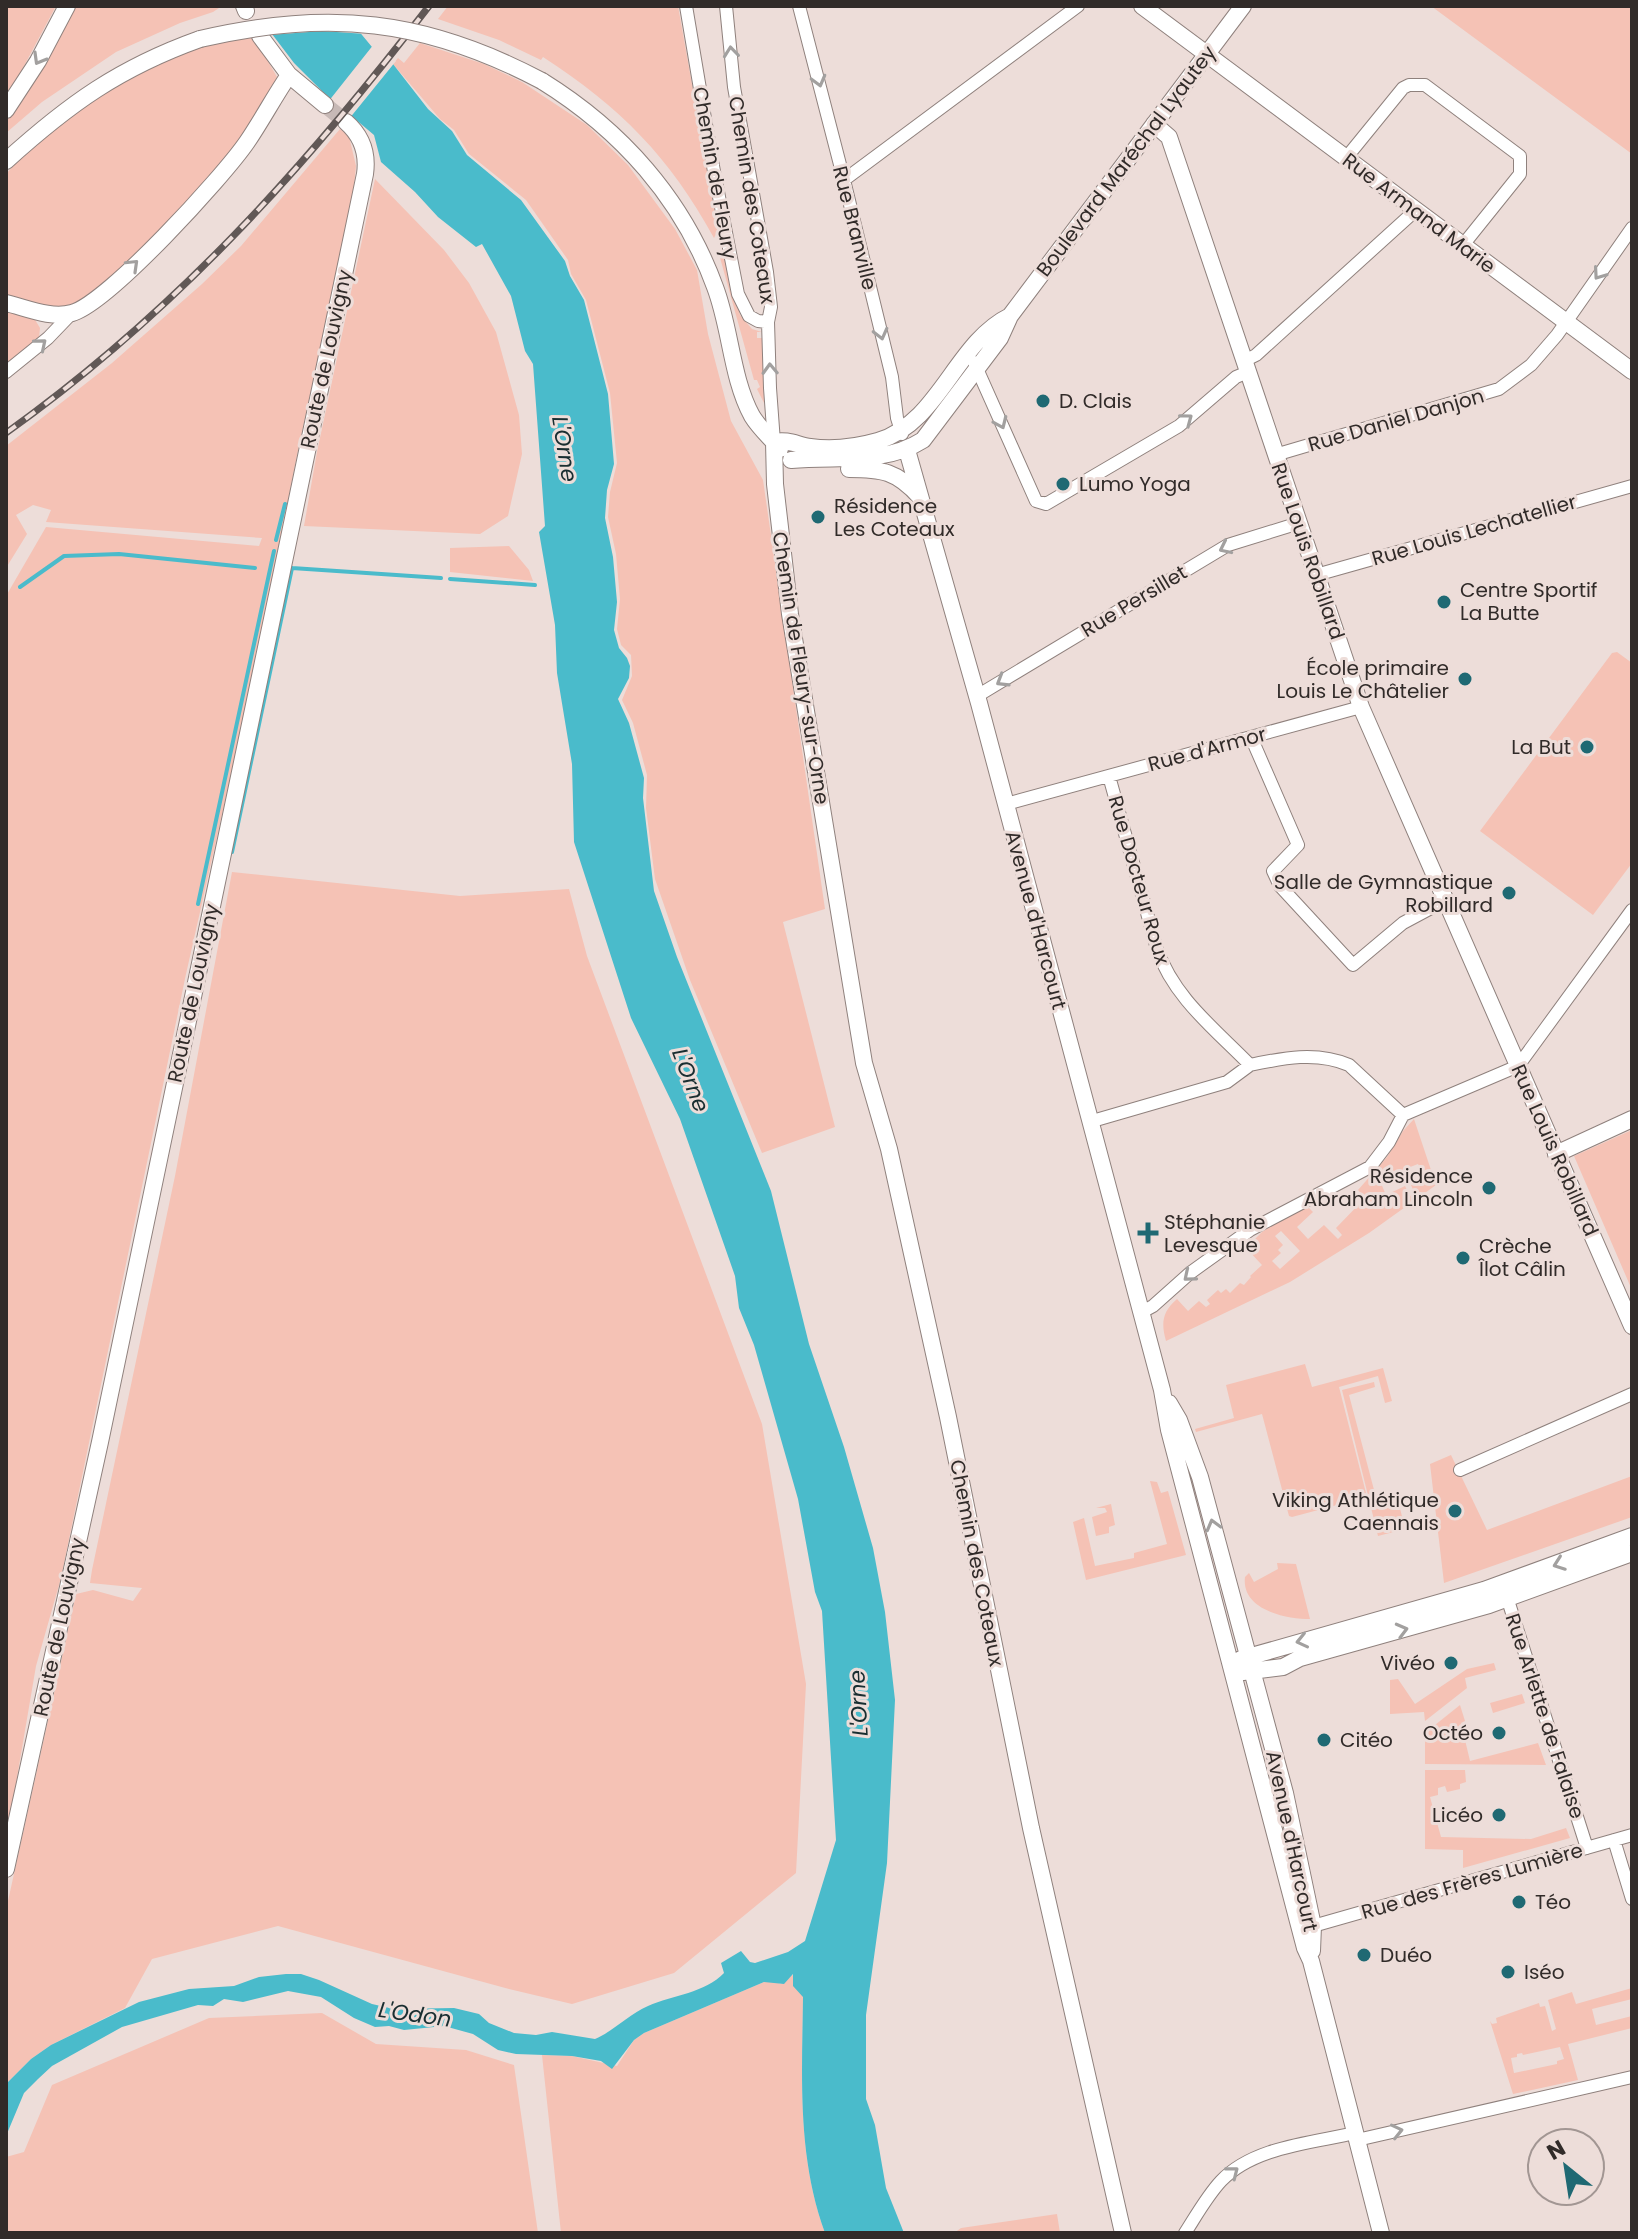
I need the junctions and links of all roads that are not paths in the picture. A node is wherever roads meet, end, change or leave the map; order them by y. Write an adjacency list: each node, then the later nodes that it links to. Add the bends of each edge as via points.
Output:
1 (67, 6): 12 (main road, one-way to 12)
2 (686, 6): 24 (street, Chemin de Fleury, via 738,294 749,316)
3 (726, 6): 24 (street, Chemin des Coteaux, one-way to 3, via 767,272 734,87)
4 (799, 6): 17 (street, Rue Branville, one-way to 17)
5 (1078, 6): 17 (street)
6 (1142, 6): 9 (main road, Rue Armand Marie)
7 (1243, 6): 9 (main road, Boulevard Maréchal Lyautey)
8 (260, 36): 10 (main road)
9 (1206, 55): 14 (main road, Boulevard Maréchal Lyautey); 15 (main road, Rue Armand Marie)
10 (289, 75): 11 (main road); 22 (main road, one-way to 10, via 122,277 227,169)
11 (325, 105)
12 (6, 110)
13 (346, 122): 67 (main road, Route de Louvigny, via 363,146 365,174)
14 (1154, 124): 23 (main road, Boulevard Maréchal Lyautey); 27 (main road, Rue Louis Robillard, via 1169,137)
15 (1346, 158): 18 (main road, Rue Armand Marie); 20 (street, via 1403,88 1425,85 1520,156 1520,174)
16 (6, 161): 32 (main road, bridge, via 90,91 200,39 317,21 382,26 469,47 542,81 590,113 649,172 678,212 716,289 743,395)
17 (844, 180): 31 (street, Rue Branville, one-way to 31)
18 (1416, 210): 20 (main road, Rue Armand Marie); 27 (street)
19 (1632, 228): 25 (street, Rue Daniel Danjon, one-way to 25)
20 (1463, 245): 25 (main road, Rue Armand Marie)
21 (6, 303): 22 (main road, via 43,313)
22 (72, 313): 30 (street, one-way to 22)
23 (1010, 316): 26 (main road, Boulevard Maréchal Lyautey, via 991,325); 28 (main road, Boulevard Maréchal Lyautey)
24 (768, 322): 32 (street, Chemin des Coteaux, one-way to 24)
25 (1566, 322): 29 (main road, Rue Armand Marie); 34 (street, Rue Daniel Danjon, via 1531,365 1499,389)
26 (969, 352): 28 (street); 31 (main road, Boulevard Maréchal Lyautey)
27 (1246, 366): 28 (street, one-way to 27, via 1036,501 1046,504 1179,426); 34 (main road, Rue Louis Robillard)
28 (977, 369): 33 (main road, Boulevard Maréchal Lyautey, via 923,440)
29 (1632, 371)
30 (6, 372)
31 (901, 431): 32 (main road, via 843,447); 33 (street, Rue Branville)
32 (774, 442): 35 (main road); 45 (main road, Chemin de Fleury-sur-Orne, via 790,614)
33 (907, 450): 35 (main road, via 874,458); 37 (main road, Avenue d'Harcourt)
34 (1275, 455): 38 (main road, Rue Louis Robillard)
35 (791, 460): 37 (main road, via 812,469 887,472)
36 (1632, 486): 39 (street, Rue Louis Lechatellier)
37 (924, 501): 40 (main road, Avenue d'Harcourt)
38 (1299, 523): 39 (main road, Rue Louis Robillard); 40 (street, Rue Persillet, one-way to 40, via 1228,545)
39 (1316, 575): 41 (main road, Rue Louis Robillard)
40 (977, 696): 44 (main road, Avenue d'Harcourt)
41 (1361, 707): 42 (street, Rue d'Armor); 46 (main road, Rue Louis Robillard)
42 (1251, 737): 43 (street, Rue d'Armor); 46 (street, via 1298,845 1273,871 1280,886 1353,965 1403,923)
43 (1109, 776): 44 (street, Rue d'Armor); 48 (street, Rue Docteur Roux, via 1168,977)
44 (1006, 804): 52 (main road, Avenue d'Harcourt)
45 (836, 893): 73 (main road, Chemin des Coteaux, via 864,1063 889,1149 1031,1828)
46 (1446, 900): 49 (main road, Rue Louis Robillard)
47 (1632, 910): 49 (street)
48 (1250, 1065): 50 (street, via 1301,1056 1339,1061); 52 (street, via 1227,1082)
49 (1518, 1066): 50 (street); 53 (main road, Rue Louis Robillard)
50 (1403, 1115): 54 (street, one-way to 54, via 1370,1167 1250,1230)
51 (1632, 1119): 53 (main road)
52 (1089, 1122): 54 (main road, Avenue d'Harcourt)
53 (1556, 1154): 55 (main road, Rue Louis Robillard)
54 (1140, 1313): 56 (main road, Avenue d'Harcourt)
55 (1632, 1326)
56 (1162, 1390): 62 (main road, Avenue d'Harcourt, one-way to 56, via 1196,1463); 63 (main road, Avenue d'Harcourt)
57 (1632, 1394): 58 (street)
58 (1460, 1470)
59 (1632, 1536): 61 (main road, one-way to 61)
60 (1632, 1553): 61 (main road)
61 (1505, 1592): 62 (main road, via 1358,1635 1283,1667); 66 (street, Rue Arlette de Falaise)
62 (1250, 1664): 63 (main road); 69 (main road, Avenue d'Harcourt)
63 (1232, 1668): 70 (main road, Avenue d'Harcourt)
64 (1632, 1835): 65 (street, Rue des Frères Lumière)
65 (1614, 1840): 66 (street, Rue des Frères Lumière); 68 (street)
66 (1587, 1848): 69 (street, Rue des Frères Lumière)
67 (6, 1869)
68 (1632, 1899)
69 (1313, 1926): 70 (main road, Avenue d'Harcourt)
70 (1311, 1961): 72 (main road)
71 (1632, 2077): 72 (street, one-way to 71)
72 (1356, 2137): 74 (street, one-way to 72, via 1221,2182 1243,2164 1275,2152); 75 (main road)
73 (1123, 2233)
74 (1185, 2233)
75 (1381, 2233)

